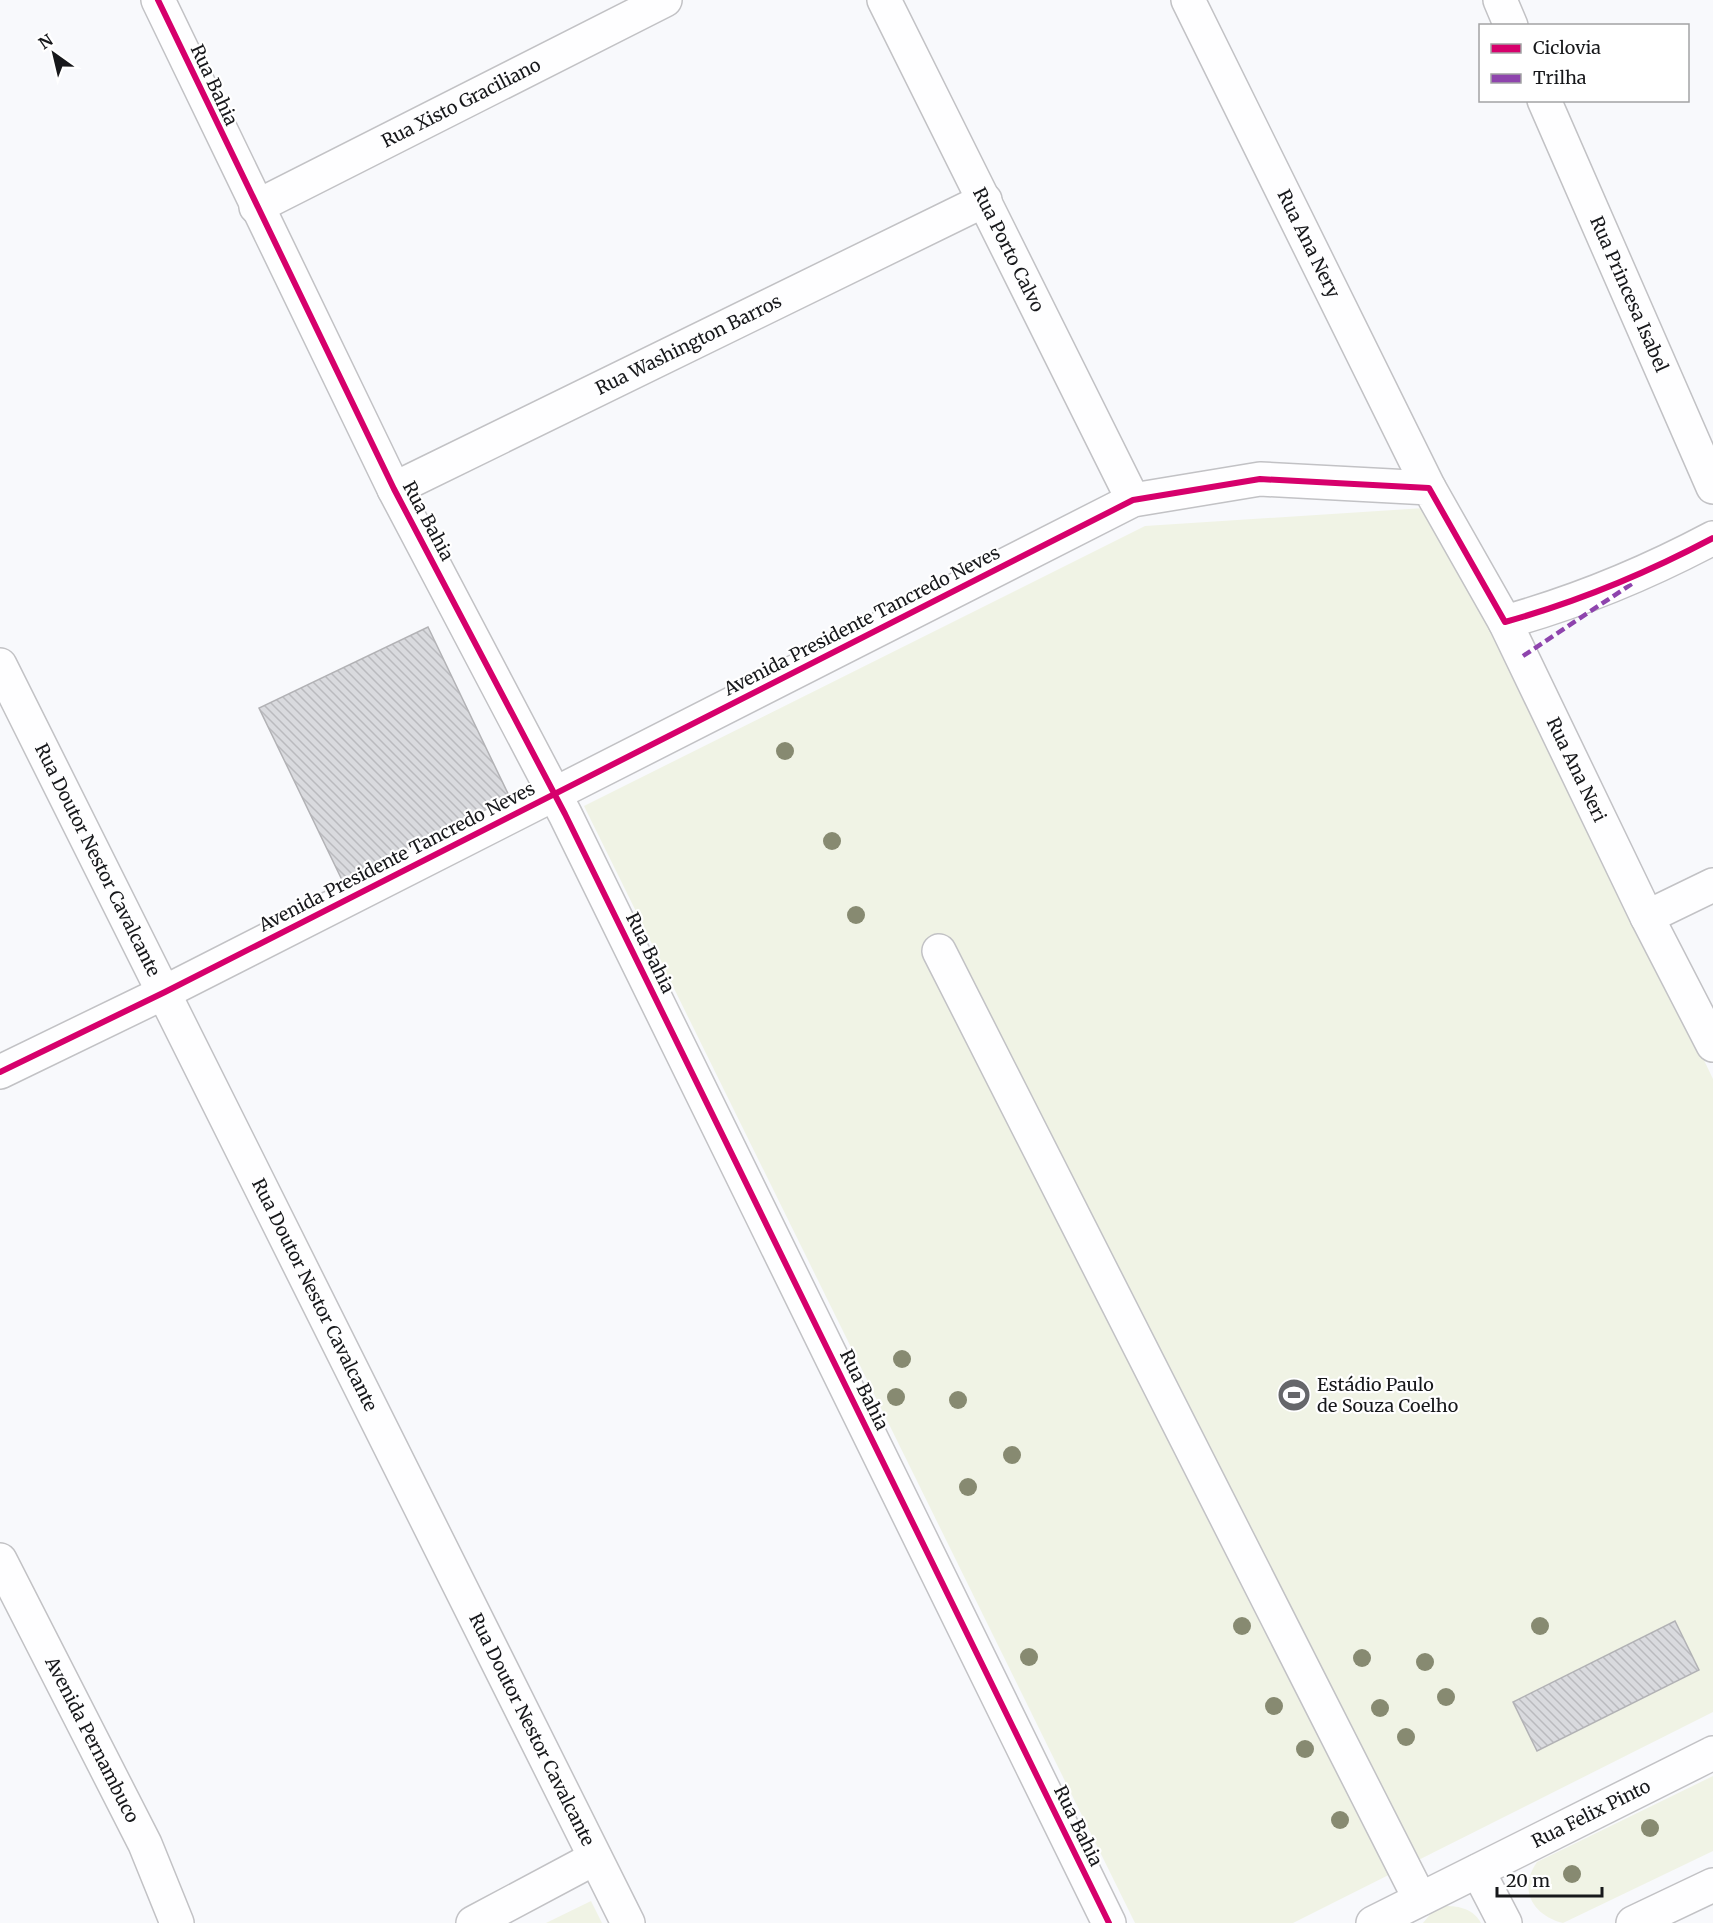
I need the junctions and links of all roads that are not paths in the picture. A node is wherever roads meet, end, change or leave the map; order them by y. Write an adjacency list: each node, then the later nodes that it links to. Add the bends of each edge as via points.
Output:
1 (158, 0): 9 (street, Rua Bahia)
2 (665, 0): 9 (street, Rua Xisto Graciliano)
3 (884, 0): 8 (street, Rua Porto Calvo)
4 (1188, 0): 11 (street, Rua Ana Nery)
5 (1500, 0): 6 (street)
6 (1510, 24)
7 (1545, 102): 10 (street, Rua Princesa Isabel)
8 (985, 200): 12 (street, Rua Washington Barros); 13 (street, Rua Porto Calvo)
9 (256, 207): 12 (street, Rua Bahia)
10 (1713, 487)
11 (1428, 488): 13 (street, Avenida Presidente Tancredo Neves, via 1260,479); 15 (street)
12 (394, 489): 17 (street, Rua Bahia)
13 (1133, 500): 17 (street, Avenida Presidente Tancredo Neves)
14 (1713, 538): 15 (street, via 1660,565 1547,610)
15 (1505, 622): 19 (street, Rua Ana Neri)
16 (0, 665): 21 (street, Rua Doutor Nestor Cavalcante)
17 (555, 794): 21 (street, Avenida Presidente Tancredo Neves); 35 (street, Rua Bahia)
18 (1713, 885): 19 (street)
19 (1647, 917): 22 (street)
20 (939, 951): 30 (street)
21 (165, 992): 23 (street, Avenida Presidente Tancredo Neves); 27 (street, Rua Doutor Nestor Cavalcante)
22 (1713, 1045)
23 (0, 1072)
24 (0, 1560): 25 (street, Avenida Pernambuco)
25 (11, 1603): 32 (street, Avenida Pernambuco, via 145,1844)
26 (1713, 1753): 28 (street, Rua Felix Pinto)
27 (595, 1858): 33 (street); 34 (street, Rua Doutor Nestor Cavalcante)
28 (1478, 1871): 30 (street, Rua Felix Pinto); 36 (street)
29 (1713, 1885): 37 (street)
30 (1420, 1899): 31 (street, Rua Felix Pinto)
31 (1377, 1922)
32 (177, 1923)
33 (473, 1923)
34 (628, 1923)
35 (1109, 1923)
36 (1505, 1923)
37 (1633, 1923)

